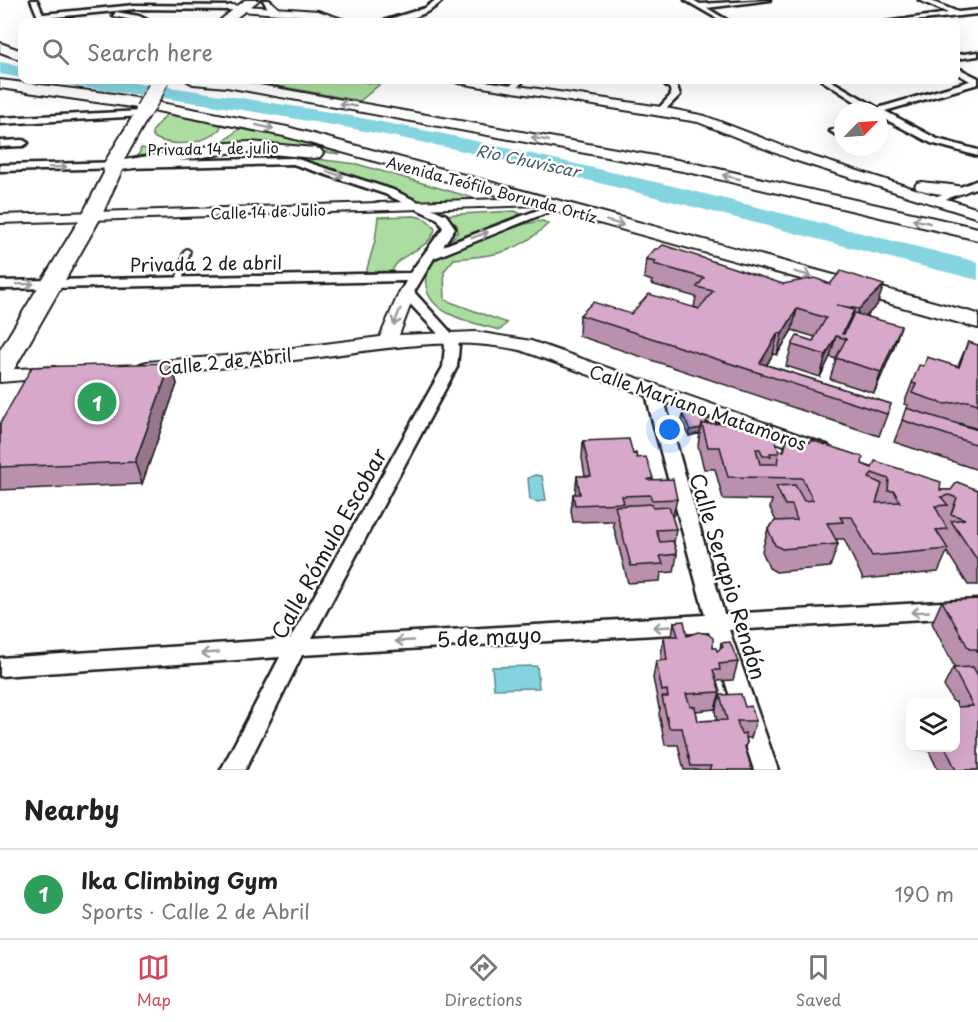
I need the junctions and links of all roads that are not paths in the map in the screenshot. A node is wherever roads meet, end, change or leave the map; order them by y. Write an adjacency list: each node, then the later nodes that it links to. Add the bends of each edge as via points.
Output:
1 (34, 0): 15 (street)
2 (153, 0): 9 (street)
3 (266, 0): 10 (street)
4 (440, 0): 21 (street, via 429,10)
5 (688, 0): 8 (street)
6 (767, 0): 8 (street)
7 (922, 0): 14 (street)
8 (700, 6): 22 (street)
9 (144, 7): 11 (street); 12 (street)
10 (276, 10): 11 (street); 20 (street)
11 (237, 11): 19 (main road)
12 (94, 12): 16 (street); 17 (street); 18 (street)
13 (978, 12): 14 (street)
14 (958, 15): 23 (street); 24 (street)
15 (41, 18)
16 (49, 18)
17 (99, 18)
18 (134, 18)
19 (221, 18)
20 (332, 18)
21 (399, 18)
22 (720, 18)
23 (928, 18)
24 (978, 23)
25 (0, 46): 26 (main road); 27 (main road)
26 (18, 49)
27 (18, 54)
28 (978, 54): 29 (street)
29 (960, 56)
30 (960, 72): 31 (street)
31 (978, 81): 42 (street)
32 (0, 84): 39 (main road, Avenida Teófilo Borunda Ortíz)
33 (160, 84): 43 (main road, bridge)
34 (172, 84): 43 (main road)
35 (232, 84): 65 (main road, one-way to 35, via 688,167)
36 (516, 84): 44 (street)
37 (669, 84): 44 (street, via 676,95)
38 (832, 84): 41 (street)
39 (62, 92): 40 (main road); 45 (main road, Avenida Teófilo Borunda Ortíz)
40 (0, 97)
41 (863, 102)
42 (888, 108)
43 (148, 111): 46 (street, via 121,117); 54 (main road)
44 (661, 111): 51 (street, via 710,122)
45 (222, 118): 49 (main road, via 228,128 212,140 182,146); 55 (main road, Avenida Teófilo Borunda Ortíz, one-way to 55, via 287,132)
46 (0, 121)
47 (888, 123): 52 (street)
48 (23, 143): 50 (street)
49 (151, 143)
50 (0, 144)
51 (767, 145): 57 (street, via 927,188); 58 (street)
52 (978, 153)
53 (0, 168): 54 (street, Privada 14 de julio, one-way to 54)
54 (116, 168): 55 (main road, via 250,147 332,155); 60 (street, Privada 14 de julio, one-way to 60, via 294,161 389,192); 63 (main road)
55 (423, 171): 59 (main road, Avenida Teófilo Borunda Ortíz)
56 (978, 183): 57 (street)
57 (961, 189): 58 (street)
58 (933, 200): 62 (street)
59 (536, 202): 60 (street, Calle 14 de Julio); 61 (main road, Avenida Teófilo Borunda Ortíz)
60 (418, 206): 63 (street, Calle 14 de Julio); 67 (street, via 442,217 449,228)
61 (555, 207): 67 (street, one-way to 61); 72 (main road, Avenida Teófilo Borunda Ortíz, one-way to 72)
62 (978, 214)
63 (91, 217): 64 (street, Calle 14 de Julio); 69 (main road)
64 (0, 219)
65 (978, 234)
66 (187, 251): 68 (lane, Privada 2 de abril)
67 (426, 257): 71 (street)
68 (179, 281): 69 (street, Privada 2 de abril); 71 (street, Privada 2 de abril)
69 (51, 284): 70 (street, Privada 2 de abril, one-way to 69); 76 (main road)
70 (0, 285)
71 (410, 285): 73 (street); 74 (street, one-way to 74)
72 (978, 321)
73 (448, 337): 74 (street, Calle 2 de Abril); 79 (street, Calle Mariano Matamoros, via 499,339 524,345); 83 (street, Calle Rómulo Escobar, via 452,346 450,367)
74 (387, 342): 75 (street, Calle 2 de Abril, via 227,363)
75 (130, 369)
76 (0, 371)
77 (71, 372): 78 (street)
78 (0, 376)
79 (654, 393): 80 (street, Calle Mariano Matamoros); 82 (street, Calle Serapio Rendón)
80 (833, 454)
81 (978, 608): 82 (street, 5 de mayo, one-way to 82)
82 (717, 624): 83 (street, 5 de mayo, one-way to 83); 86 (street, Calle Serapio Rendón)
83 (296, 647): 84 (street, 5 de mayo, one-way to 84); 85 (street, Calle Rómulo Escobar)
84 (0, 666)
85 (233, 770)
86 (766, 770)

